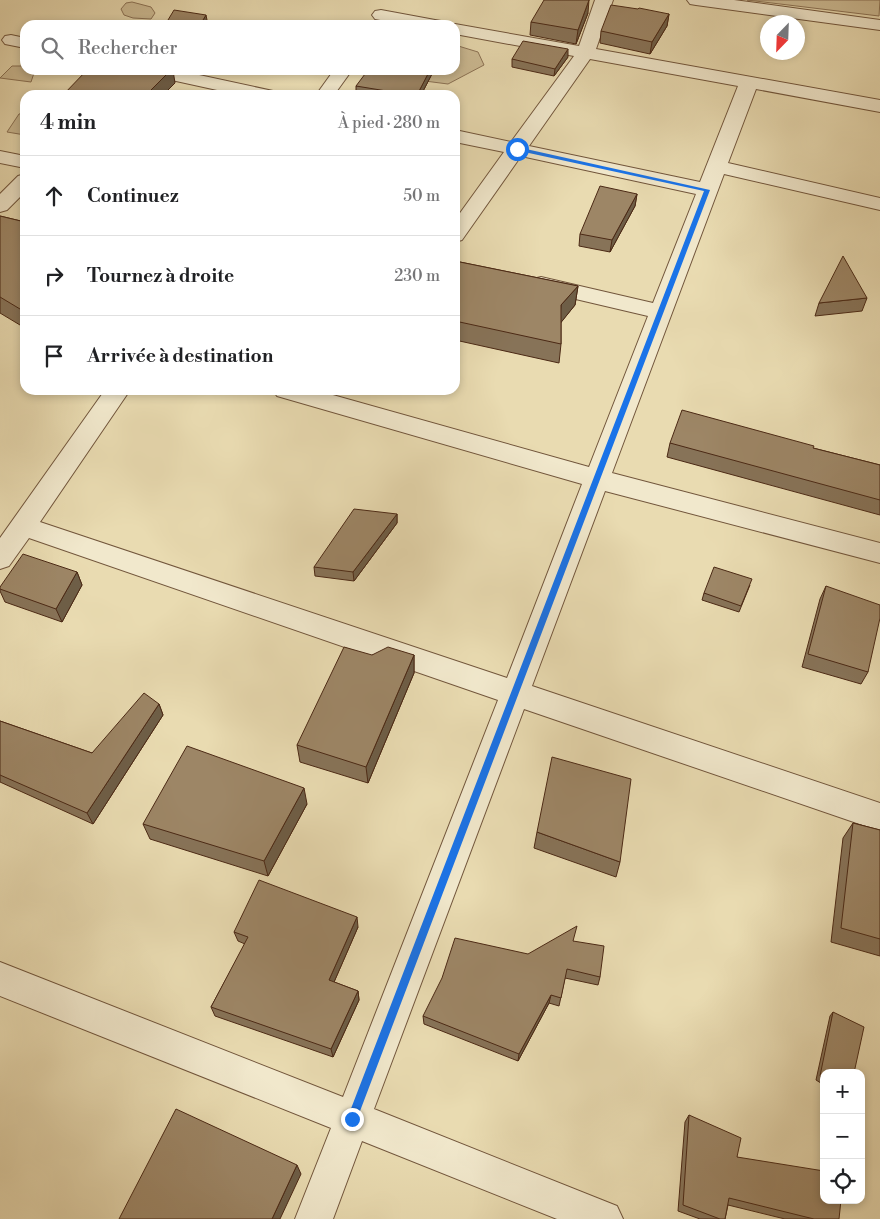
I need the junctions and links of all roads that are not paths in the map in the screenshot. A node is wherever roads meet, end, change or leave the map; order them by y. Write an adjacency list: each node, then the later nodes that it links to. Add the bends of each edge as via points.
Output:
1 (392, 0): 4 (street)
2 (604, 0): 7 (street)
3 (696, 0): 5 (street)
4 (378, 20)
5 (880, 25)
6 (460, 30): 7 (street)
7 (586, 52): 10 (street); 15 (street)
8 (173, 75): 11 (street)
9 (339, 75): 12 (street)
10 (749, 82): 13 (street); 18 (street)
11 (243, 90)
12 (329, 90)
13 (880, 106)
14 (460, 137): 15 (street)
15 (517, 149): 18 (street); 22 (street)
16 (0, 157): 17 (street)
17 (20, 161)
18 (712, 178): 20 (street); 24 (street)
19 (20, 185): 21 (street)
20 (880, 204)
21 (0, 206)
22 (460, 228)
23 (520, 279): 24 (street)
24 (661, 312): 27 (street)
25 (115, 395): 28 (street)
26 (303, 395): 27 (street)
27 (597, 479): 29 (street); 31 (street)
28 (23, 526): 30 (street); 31 (street)
29 (880, 553)
30 (0, 559)
31 (515, 693): 32 (street); 34 (street)
32 (880, 817)
33 (0, 979): 34 (street)
34 (352, 1119): 35 (street); 36 (street)
35 (314, 1219)
36 (604, 1219)

